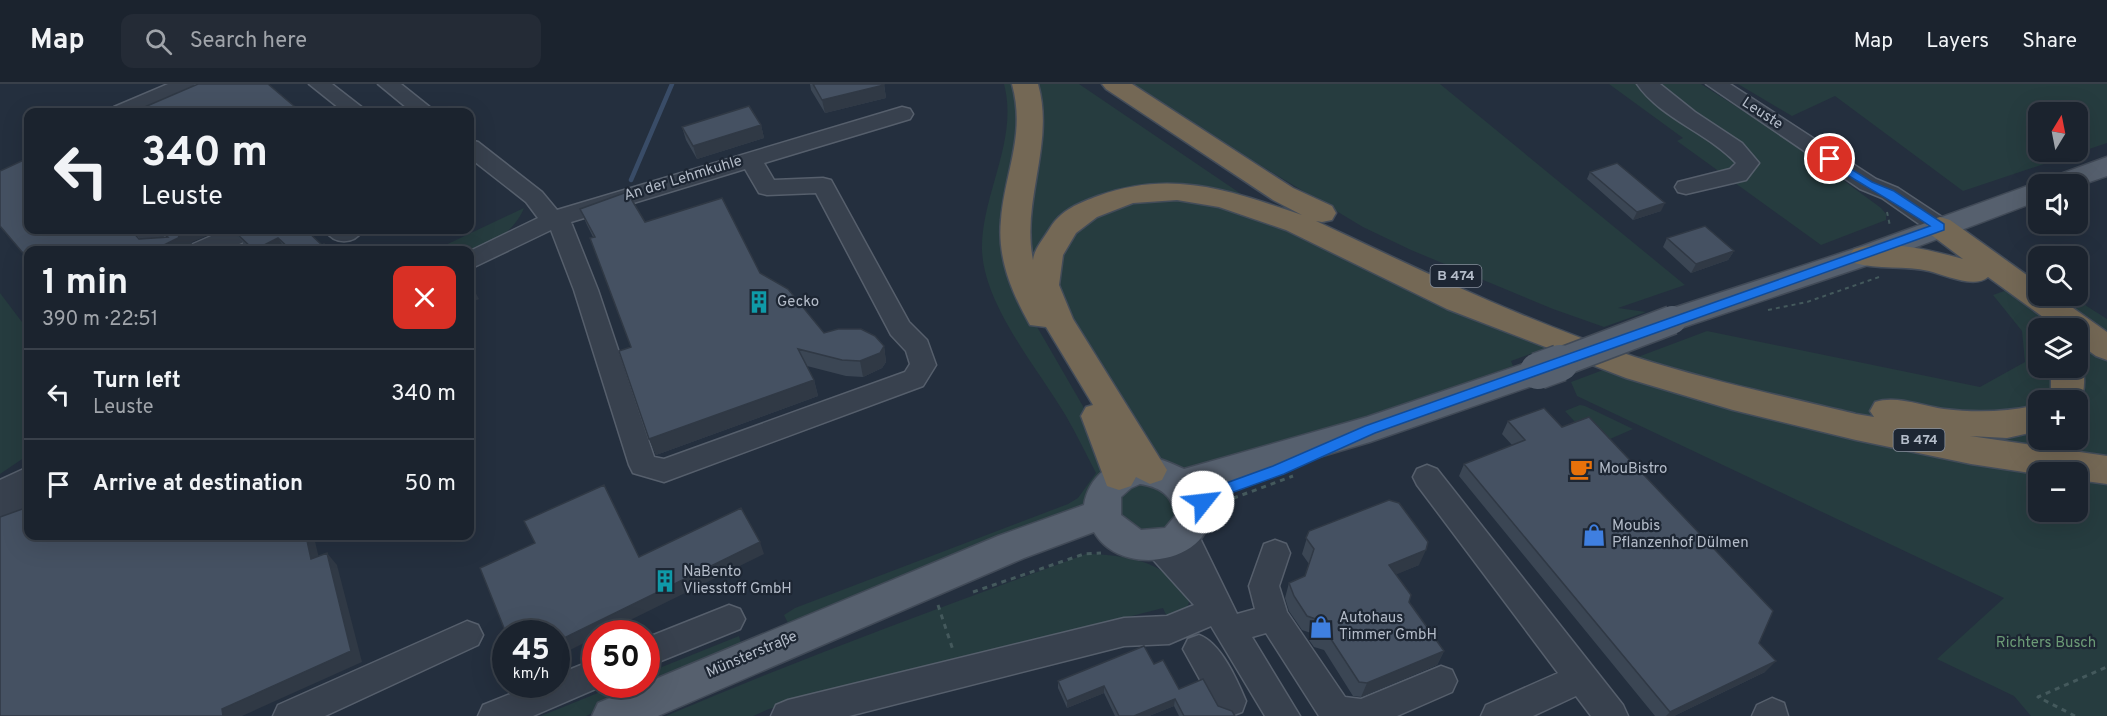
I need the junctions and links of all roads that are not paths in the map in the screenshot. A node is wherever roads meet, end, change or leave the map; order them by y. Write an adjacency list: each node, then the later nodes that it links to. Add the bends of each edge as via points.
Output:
1 (185, 84): 9 (street)
2 (319, 84): 10 (street)
3 (388, 84): 11 (street)
4 (1025, 84): 35 (highway, via 1033,131 1015,219 1020,273 1029,296 1102,422 1114,453)
5 (1092, 84): 20 (highway, B 474)
6 (1115, 84): 31 (highway, B 474, via 1284,194 1423,262 1660,356)
7 (1647, 84): 17 (street, via 1734,148 1748,163 1738,175)
8 (1716, 84): 21 (street, Leuste, via 1868,184 1877,198)
9 (131, 108)
10 (352, 108)
11 (420, 108)
12 (902, 114): 14 (street, An der Lehmkuhle)
13 (474, 158): 19 (street, via 534,197)
14 (750, 159): 19 (street, An der Lehmkuhle); 19 (street, via 767,188 823,185 900,328 918,347 923,365 914,379 664,471 643,465 590,301)
15 (2107, 166): 16 (main road)
16 (2084, 174)
17 (1686, 187)
18 (2028, 195): 21 (main road)
19 (555, 219): 27 (street, An der Lehmkuhle)
20 (1296, 223): 34 (highway, B 474, via 1458,301 1626,366 1866,429 1971,450); 35 (highway, via 1223,198 1154,191 1130,194 1088,210 1054,241 1044,285)
21 (1931, 230): 26 (main road); 28 (highway); 30 (highway)
22 (148, 234): 24 (street)
23 (236, 234): 25 (street)
24 (160, 246)
25 (210, 246)
26 (1864, 256): 28 (highway, via 1923,259); 41 (main road, bridge, via 1672,320 1370,429 1212,494)
27 (474, 259)
28 (1976, 273): 29 (highway)
29 (2032, 318)
30 (2107, 348)
31 (1826, 400): 32 (highway, via 1945,422 2007,425); 33 (highway, B 474, via 1950,431)
32 (2028, 420)
33 (2107, 453)
34 (2107, 470)
35 (1134, 473): 41 (main road, via 1161,472); 42 (main road, via 1103,493)
36 (1427, 477): 52 (street)
37 (24, 481): 38 (street)
38 (0, 493)
39 (0, 507): 40 (street)
40 (24, 507)
41 (1179, 518): 42 (main road, via 1133,544); 46 (street)
42 (1106, 522): 57 (main road, Münsterstraße, via 1018,562 894,597)
43 (1275, 554): 44 (street, via 1264,586)
44 (1273, 617): 46 (street); 51 (street, via 1335,711 1362,715)
45 (729, 619): 48 (street)
46 (1224, 620): 53 (street); 58 (street, via 1169,630 1124,632)
47 (467, 635): 55 (street)
48 (660, 647)
49 (1199, 649): 54 (street)
50 (582, 680): 56 (street)
51 (1441, 681)
52 (1568, 684): 60 (street); 61 (street)
53 (1264, 686): 54 (street); 59 (street)
54 (1235, 708)
55 (290, 716)
56 (495, 716)
57 (612, 716)
58 (788, 716)
59 (1283, 716)
60 (1498, 716)
61 (1611, 716)

